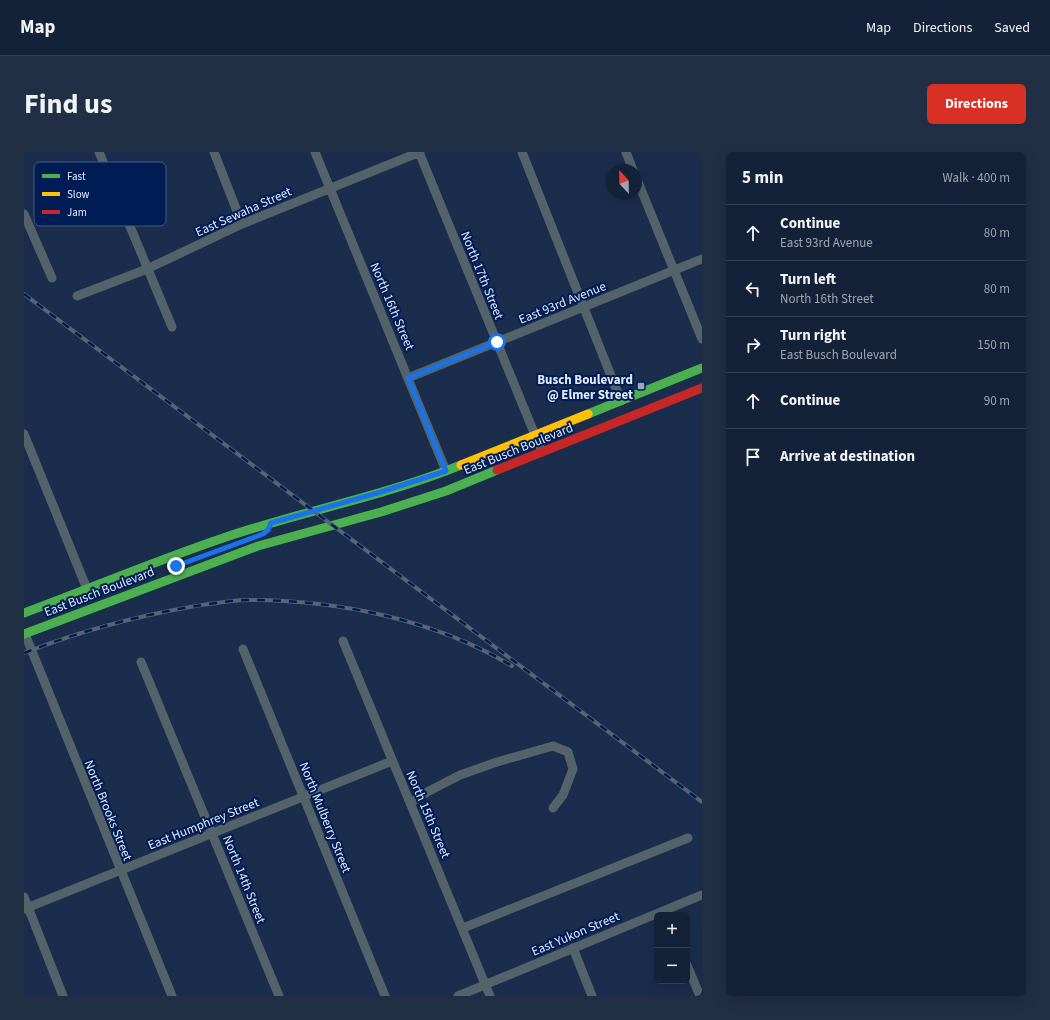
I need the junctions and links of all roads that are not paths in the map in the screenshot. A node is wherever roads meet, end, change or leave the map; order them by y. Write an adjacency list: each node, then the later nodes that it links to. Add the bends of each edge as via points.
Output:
1 (99, 152): 7 (street)
2 (214, 152): 12 (street)
3 (315, 152): 9 (street, North 16th Street)
4 (419, 152): 9 (street, East Sewaha Street); 22 (street, North 17th Street)
5 (522, 152): 19 (street)
6 (626, 152): 8 (street)
7 (103, 162)
8 (631, 164)
9 (329, 187): 12 (street, East Sewaha Street); 25 (street, North 16th Street)
10 (642, 191): 16 (street)
11 (24, 214): 17 (street)
12 (242, 224): 15 (street, East Sewaha Street)
13 (129, 226): 15 (street)
14 (702, 259): 16 (street, East 93rd Avenue)
15 (147, 269): 18 (street, East Sewaha Street); 20 (street)
16 (675, 270): 19 (street, East 93rd Avenue); 21 (street)
17 (52, 278)
18 (77, 296)
19 (585, 307): 22 (street, East 93rd Avenue); 27 (street)
20 (172, 327)
21 (702, 339)
22 (497, 342): 25 (street, East 93rd Avenue); 30 (street, North 17th Street)
23 (702, 368): 27 (main road, East Busch Boulevard)
24 (702, 373): 28 (main road, via 688,382 642,400 637,404)
25 (408, 378): 32 (street, North 16th Street)
26 (702, 388): 28 (main road, East Busch Boulevard)
27 (621, 401): 30 (main road, East Busch Boulevard)
28 (636, 414): 31 (main road, East Busch Boulevard)
29 (24, 434): 39 (street)
30 (536, 435): 31 (street, North 17th Street); 32 (main road, East Busch Boulevard)
31 (542, 452): 34 (main road, East Busch Boulevard, via 446,491)
32 (446, 471): 33 (main road, East Busch Boulevard)
33 (425, 478): 34 (main road, via 418,487 363,506); 35 (main road, East Busch Boulevard)
34 (361, 517): 38 (main road, East Busch Boulevard, via 276,540)
35 (271, 523): 36 (main road, via 266,532); 39 (main road, East Busch Boulevard, via 225,537)
36 (231, 546)
37 (176, 566): 38 (main road)
38 (164, 580): 41 (main road, East Busch Boulevard)
39 (87, 589): 40 (main road, East Busch Boulevard); 41 (main road, via 88,595 85,599 41,616 30,624)
40 (24, 613)
41 (24, 634): 51 (street, North Brooks Street)
42 (343, 642): 45 (street, North 15th Street)
43 (243, 649): 46 (street, North Mulberry Street)
44 (141, 662): 49 (street, North 14th Street)
45 (392, 761): 46 (street, East Humphrey Street); 47 (street, North 15th Street)
46 (304, 797): 49 (street, East Humphrey Street); 64 (street, North Mulberry Street)
47 (410, 803): 48 (street, via 460,775 553,746 568,752 574,769 563,795); 57 (street, North 15th Street)
48 (553, 808)
49 (212, 833): 51 (street, East Humphrey Street); 63 (street, North 14th Street)
50 (688, 838): 57 (street)
51 (120, 871): 54 (street, East Humphrey Street); 62 (street, North Brooks Street)
52 (702, 895): 55 (street, East Yukon Street)
53 (24, 897): 54 (street)
54 (26, 909): 61 (street)
55 (665, 912)
56 (654, 916): 58 (street, East Yukon Street)
57 (463, 928): 60 (street, North 15th Street)
58 (573, 948): 60 (street, East Yukon Street); 67 (street)
59 (690, 972): 68 (street)
60 (486, 984): 65 (street, East Yukon Street); 66 (street, North 15th Street)
61 (64, 996)
62 (172, 996)
63 (279, 996)
64 (385, 996)
65 (458, 996)
66 (490, 996)
67 (592, 996)
68 (700, 996)

